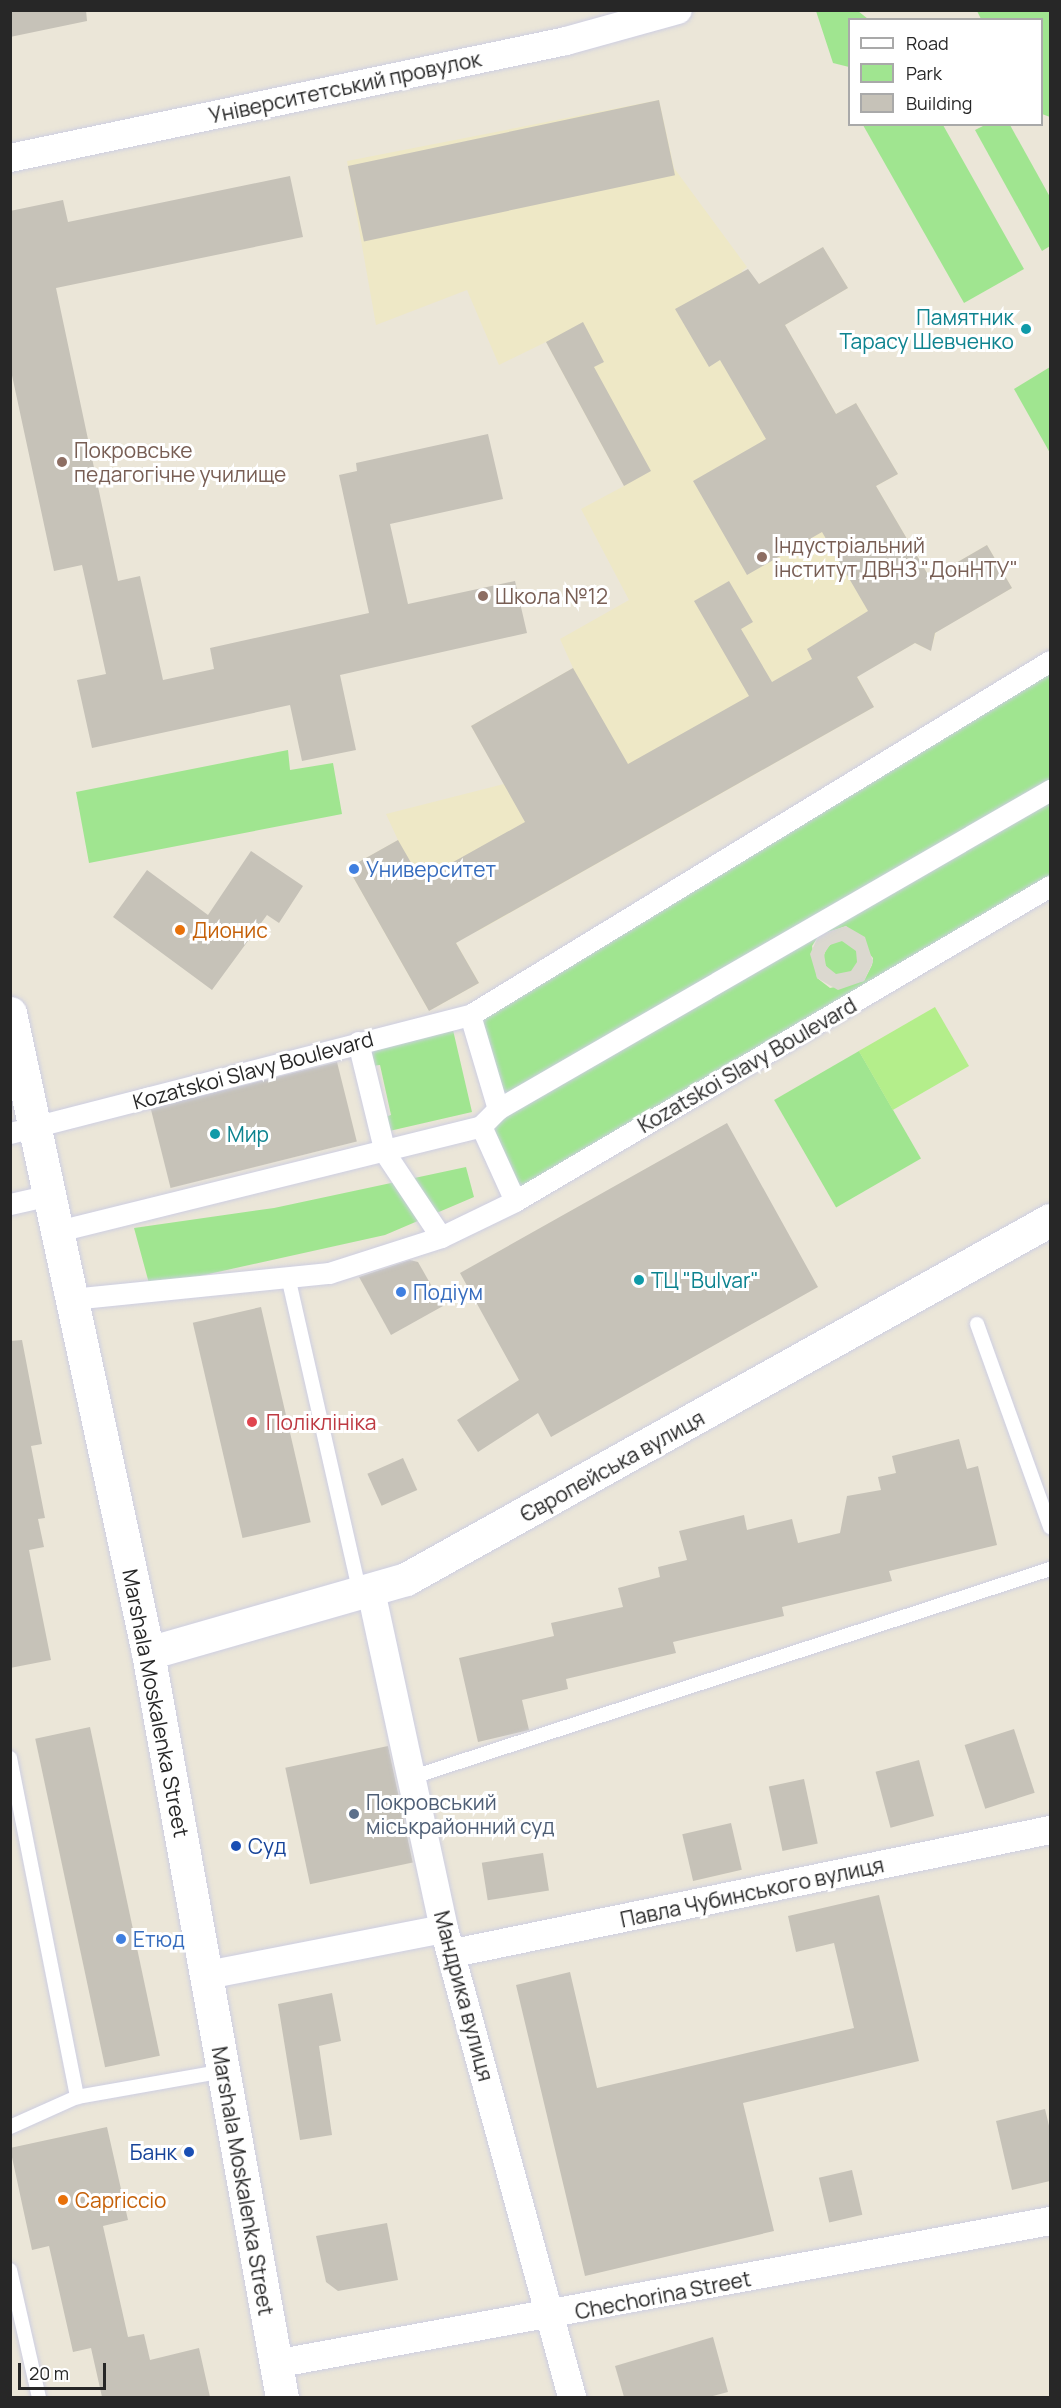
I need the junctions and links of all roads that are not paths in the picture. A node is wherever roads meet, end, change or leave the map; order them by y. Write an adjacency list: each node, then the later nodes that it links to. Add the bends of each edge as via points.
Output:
1 (678, 10): 2 (street, Університетський провулок, via 566,41)
2 (10, 158)
3 (1050, 661): 7 (street, Kozatskoi Slavy Boulevard)
4 (1050, 790): 9 (street)
5 (1050, 886): 14 (street, Kozatskoi Slavy Boulevard)
6 (10, 1013): 11 (street, Marshala Moskalenka Street)
7 (470, 1015): 8 (street, Kozatskoi Slavy Boulevard); 9 (street)
8 (358, 1042): 11 (street, Kozatskoi Slavy Boulevard); 12 (street)
9 (498, 1109): 10 (street)
10 (481, 1126): 12 (street); 14 (street)
11 (19, 1127): 13 (street, Marshala Moskalenka Street)
12 (385, 1153): 17 (street); 18 (street)
13 (51, 1194): 15 (street); 17 (street, Marshala Moskalenka Street)
14 (515, 1201): 18 (street, Kozatskoi Slavy Boulevard)
15 (10, 1204)
16 (1050, 1220): 25 (street, Європейська вулиця, via 478,1542 406,1579)
17 (58, 1231): 20 (street, Marshala Moskalenka Street)
18 (441, 1237): 19 (street, Kozatskoi Slavy Boulevard, via 329,1274)
19 (289, 1281): 20 (street, Kozatskoi Slavy Boulevard); 25 (lane)
20 (72, 1299): 26 (street, Marshala Moskalenka Street)
21 (977, 1324): 22 (lane)
22 (1045, 1496): 23 (lane)
23 (1050, 1527)
24 (1050, 1569): 28 (lane)
25 (366, 1592): 26 (street, Європейська вулиця); 28 (street, Мандрика вулиця)
26 (148, 1653): 31 (street, Marshala Moskalenka Street)
27 (10, 1758): 33 (lane)
28 (413, 1777): 30 (street, Мандрика вулиця)
29 (1050, 1830): 30 (street, Павла Чубинського вулиця)
30 (449, 1941): 31 (street, Павла Чубинського вулиця); 37 (street, Мандрика вулиця)
31 (207, 1975): 32 (street, Marshala Moskalenka Street)
32 (224, 2071): 33 (lane); 38 (street, Marshala Moskalenka Street)
33 (77, 2097): 34 (lane)
34 (10, 2127)
35 (1050, 2221): 37 (street, Chechorina Street)
36 (10, 2270): 39 (lane)
37 (551, 2317): 38 (street, Chechorina Street); 41 (street, Мандрика вулиця)
38 (275, 2364): 40 (street, Marshala Moskalenka Street)
39 (39, 2397)
40 (282, 2397)
41 (572, 2397)

